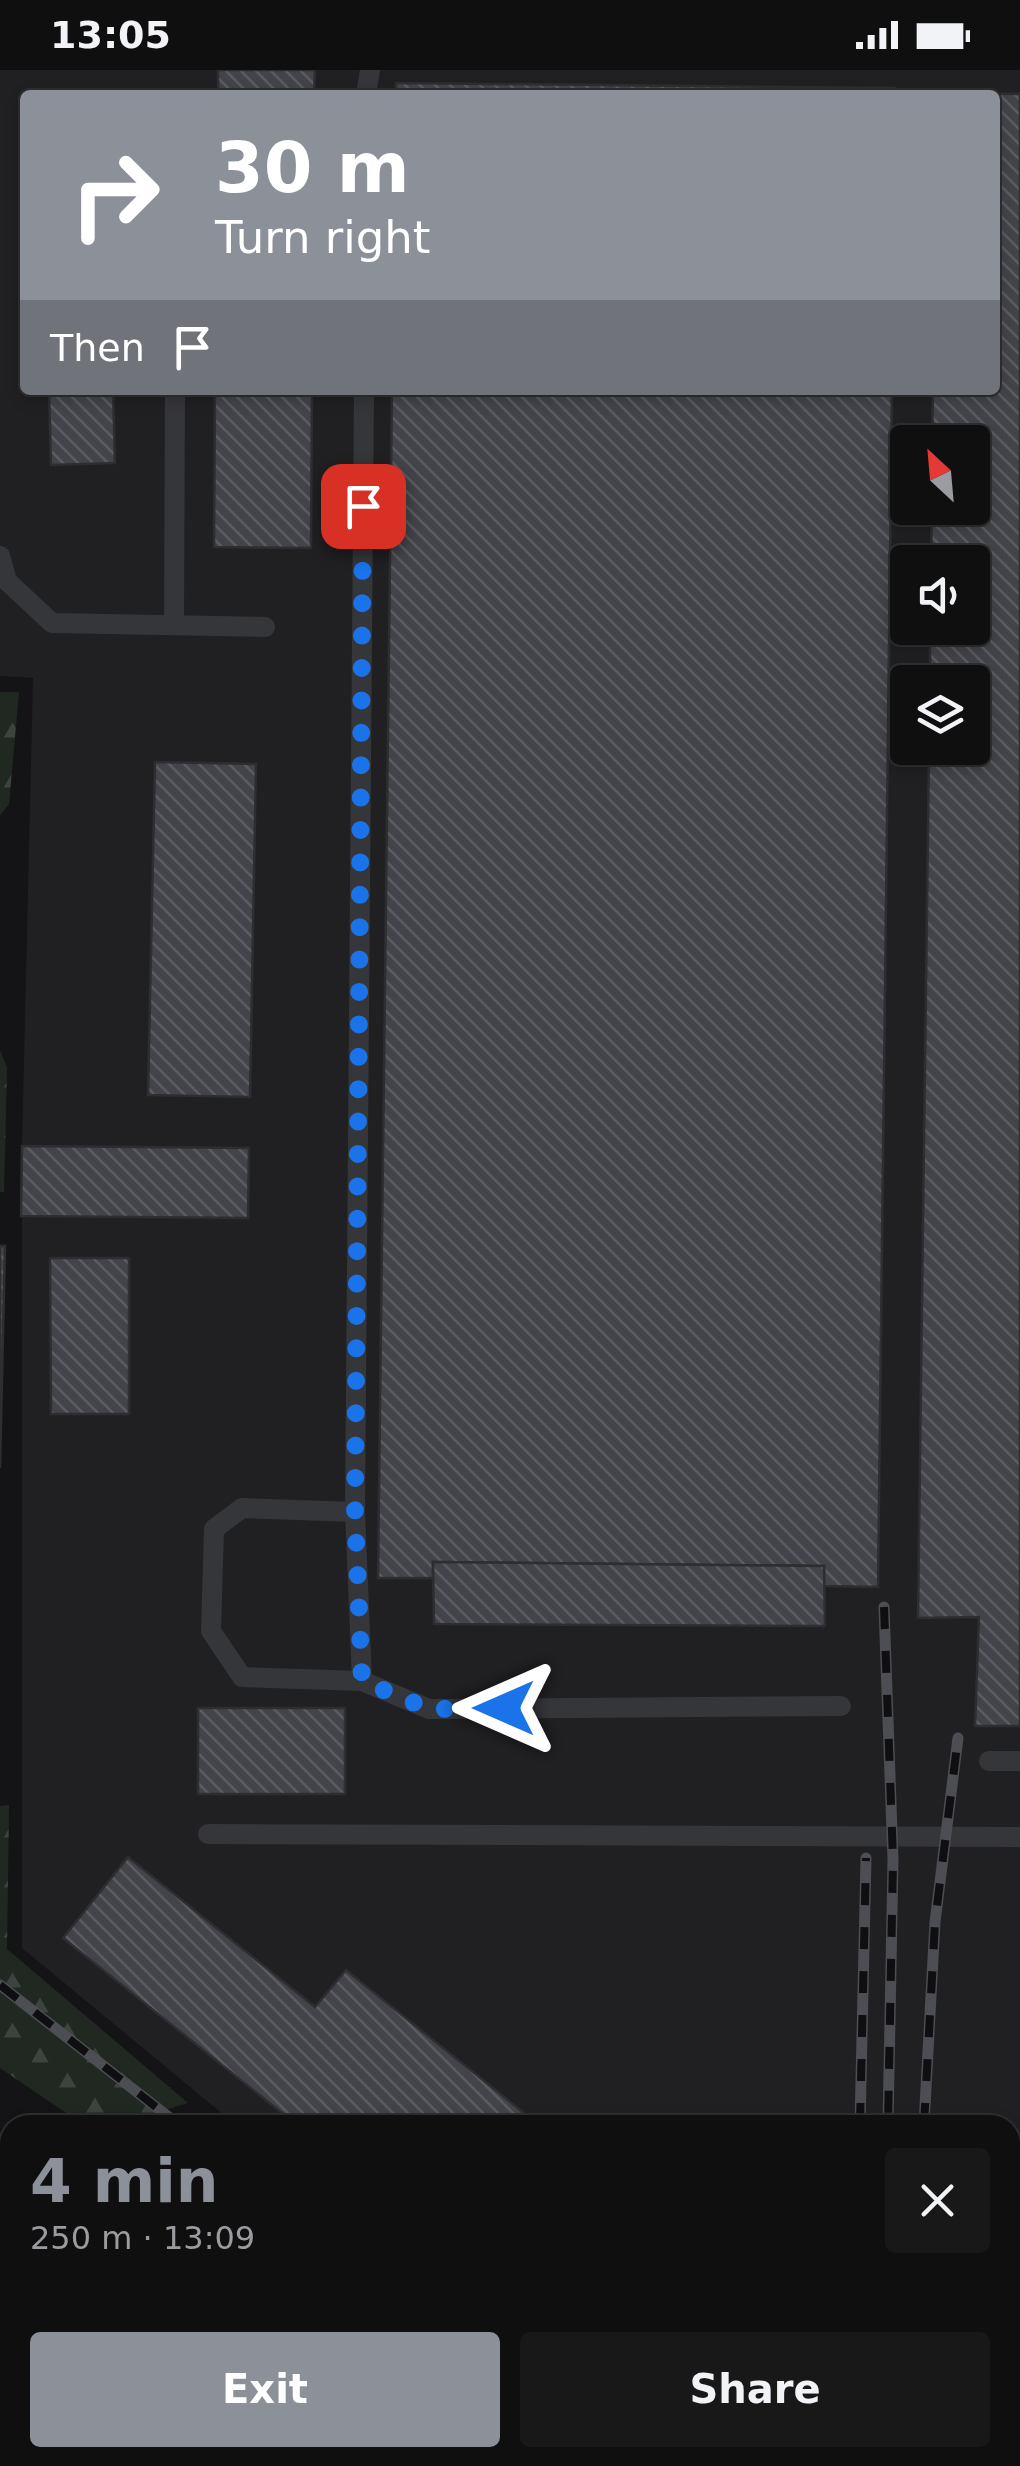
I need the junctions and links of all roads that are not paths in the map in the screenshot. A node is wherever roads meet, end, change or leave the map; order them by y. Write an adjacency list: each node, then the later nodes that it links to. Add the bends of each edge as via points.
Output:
1 (175, 395): 4 (lane)
2 (364, 395): 6 (lane)
3 (0, 556): 4 (lane, via 7,581 52,623)
4 (174, 626): 5 (lane)
5 (265, 627)
6 (355, 1512): 7 (lane); 7 (lane, via 242,1508 214,1530 211,1631 242,1677)
7 (362, 1681): 8 (lane, via 429,1709)
8 (841, 1706)
9 (989, 1761): 10 (lane)
10 (1020, 1761)
11 (208, 1834): 12 (lane)
12 (1020, 1836)

